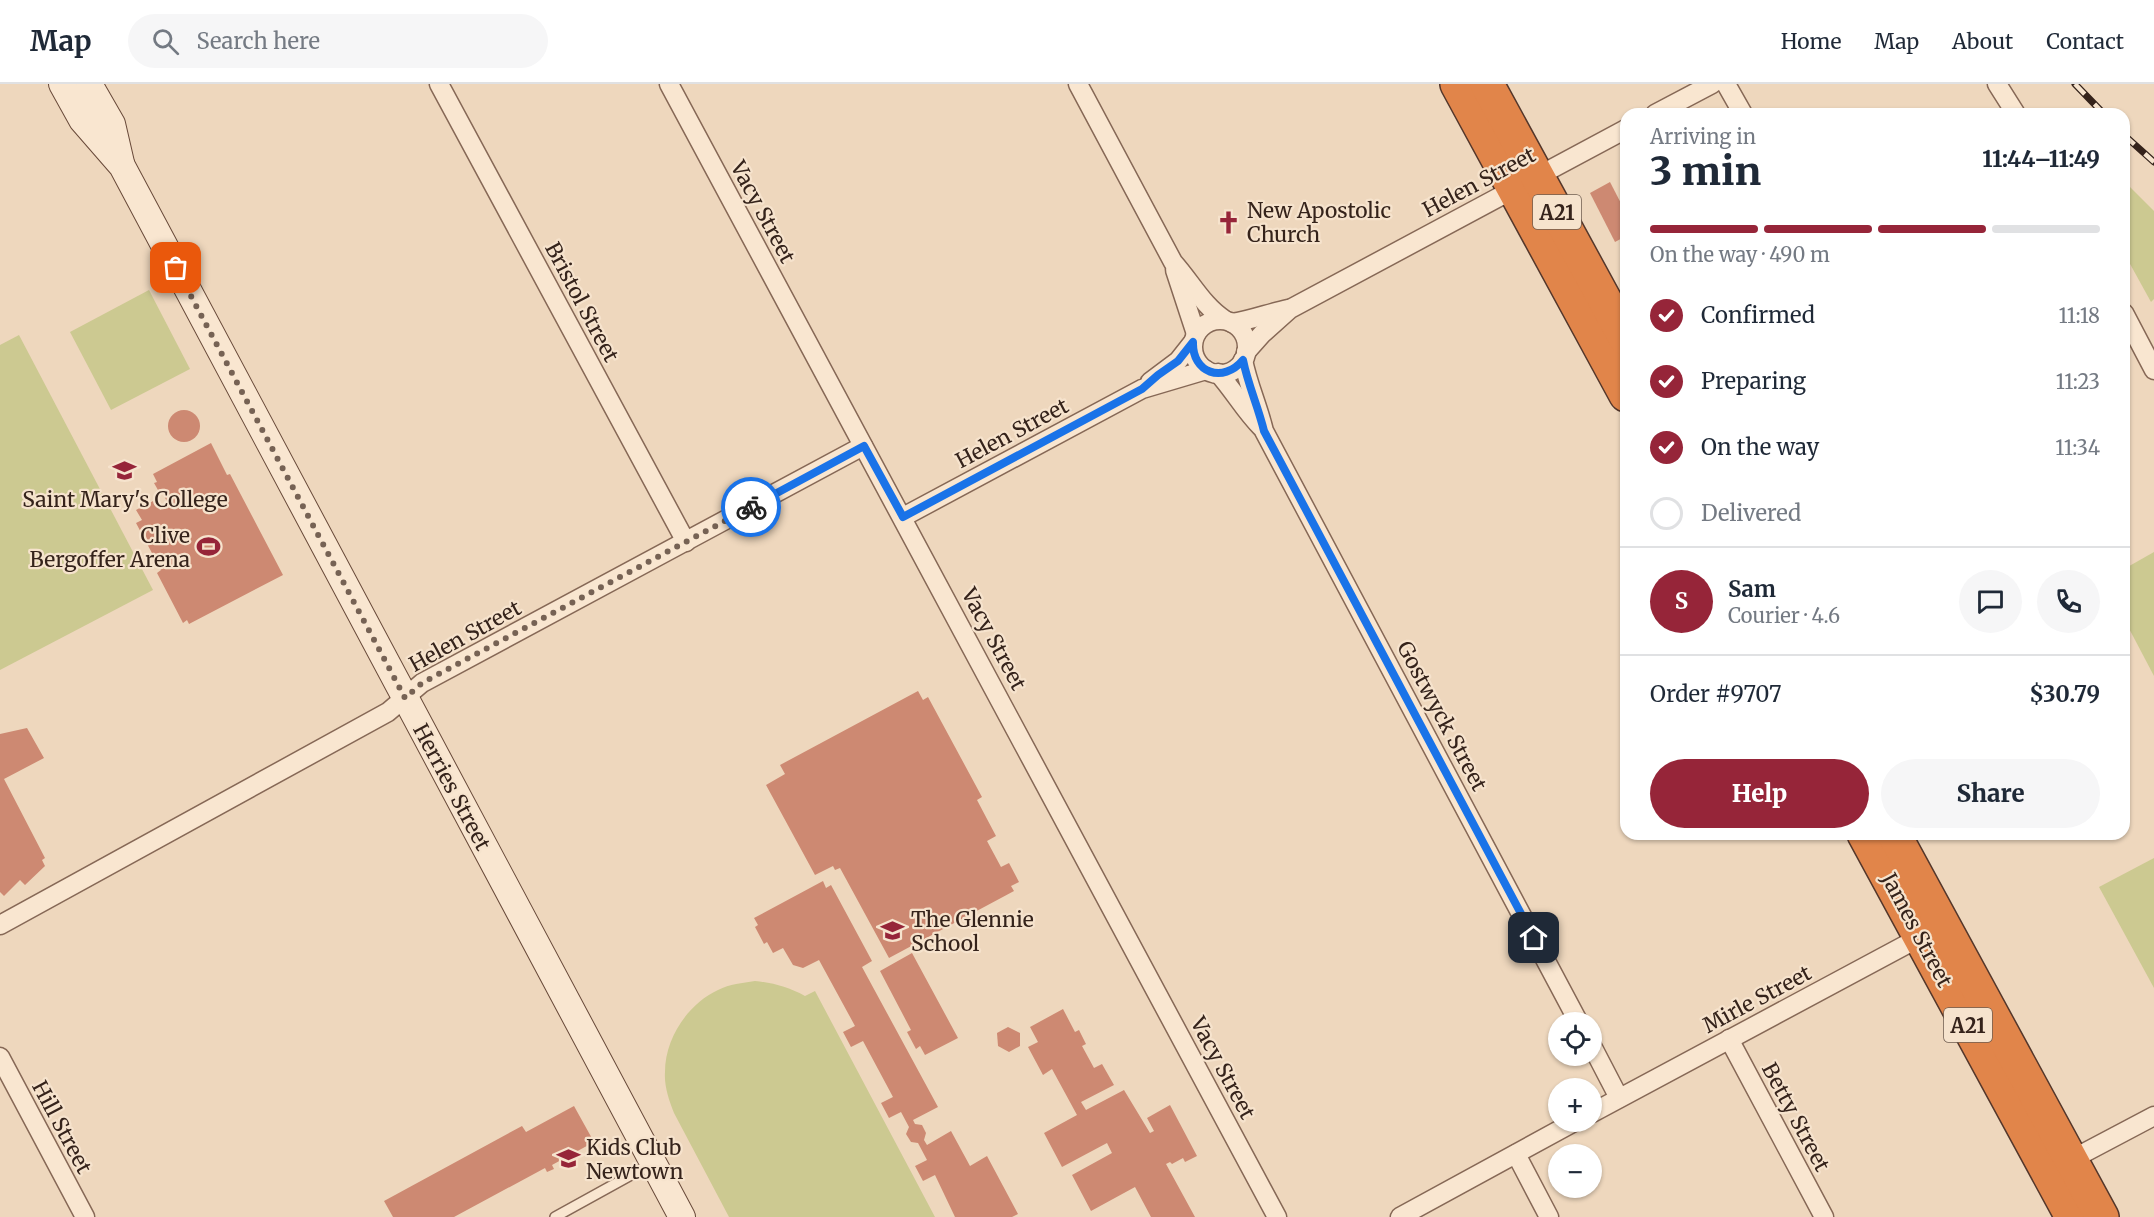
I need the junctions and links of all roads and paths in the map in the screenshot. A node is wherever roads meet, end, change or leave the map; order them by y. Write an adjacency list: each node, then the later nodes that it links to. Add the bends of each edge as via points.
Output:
1 (62, 84): 15 (street, Herries Street, via 82,120)
2 (90, 84): 15 (street, Herries Street, via 112,124)
3 (439, 84): 31 (street, Bristol Street)
4 (669, 84): 29 (street, Vacy Street)
5 (1078, 84): 17 (street)
6 (1457, 84): 16 (highway, A21)
7 (1487, 84): 16 (highway, A21)
8 (1712, 84): 11 (street)
9 (1726, 84): 12 (street)
10 (1997, 84): 13 (street)
11 (1666, 108)
12 (1740, 108)
13 (2012, 108)
14 (1620, 132): 16 (street, Helen Street)
15 (122, 166): 32 (street, Herries Street)
16 (1526, 182): 18 (street, Helen Street); 21 (highway, A21); 26 (highway, A21)
17 (1173, 262): 19 (street, via 1207,306); 22 (street)
18 (1290, 309): 19 (street, Helen Street, via 1254,320); 23 (street, Helen Street)
19 (1228, 322): 22 (street, via 1208,322); 23 (street, via 1244,335)
20 (2130, 324): 24 (street)
21 (1620, 330)
22 (1195, 338): 25 (street, via 1195,358); 27 (street, Helen Street, via 1178,361)
23 (1245, 356): 25 (street, via 1230,372); 28 (street, Gostwyck Street, via 1247,382)
24 (2154, 370)
25 (1212, 372): 27 (street, Helen Street, via 1186,375); 28 (street, Gostwyck Street, via 1232,389)
26 (1620, 382)
27 (1142, 389): 30 (street, Helen Street)
28 (1264, 431): 37 (street, Gostwyck Street)
29 (864, 446): 30 (street, Vacy Street); 31 (street, Helen Street)
30 (903, 517): 51 (street, Vacy Street)
31 (686, 542): 32 (street, Helen Street, via 422,683)
32 (405, 698): 35 (street, Helen Street, via 388,712); 46 (street, Herries Street)
33 (1868, 840): 36 (highway, James Street / A21)
34 (1896, 840): 36 (highway, James Street / A21)
35 (0, 926)
36 (1932, 931): 38 (street, Mirle Street); 47 (highway, James Street / A21)
37 (1573, 1012)
38 (1729, 1039): 41 (street, Mirle Street); 54 (street, Betty Street)
39 (0, 1057): 48 (street, Hill Street)
40 (1602, 1065): 41 (street)
41 (1619, 1098): 42 (street, Mirle Street)
42 (1602, 1107)
43 (2154, 1116): 47 (street)
44 (1556, 1132): 45 (street)
45 (1516, 1154): 52 (street); 53 (street)
46 (653, 1162): 49 (lane); 50 (street, Herries Street)
47 (2059, 1166): 55 (highway, James Street / A21); 56 (highway, James Street / A21)
48 (85, 1217)
49 (555, 1217)
50 (682, 1217)
51 (1277, 1217)
52 (1400, 1217)
53 (1549, 1217)
54 (1824, 1217)
55 (2072, 1217)
56 (2102, 1217)

